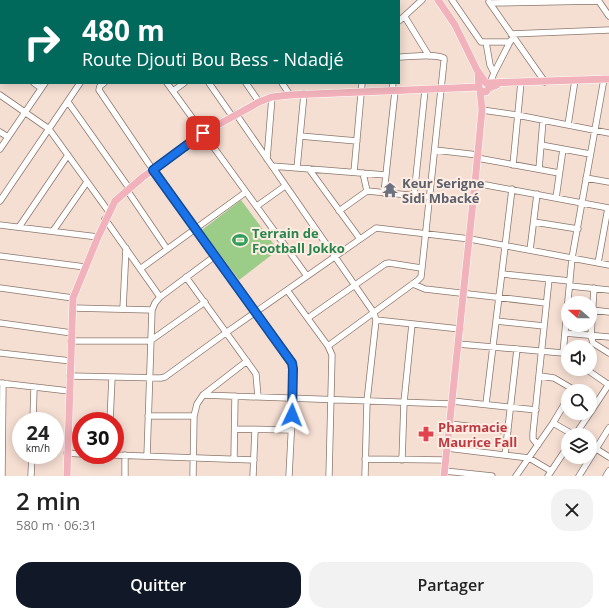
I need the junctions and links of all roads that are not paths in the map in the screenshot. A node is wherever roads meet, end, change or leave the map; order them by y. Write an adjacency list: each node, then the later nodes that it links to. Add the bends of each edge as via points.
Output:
1 (422, 0): 7 (street)
2 (438, 0): 29 (main road, via 455,25)
3 (452, 0): 11 (street, via 480,41)
4 (598, 0): 5 (street); 6 (street)
5 (489, 2): 10 (street)
6 (609, 16)
7 (405, 17): 8 (street); 12 (street)
8 (400, 20)
9 (609, 30): 10 (street)
10 (511, 37): 11 (street); 14 (street); 18 (street)
11 (486, 42): 14 (street)
12 (429, 56): 13 (street); 30 (street, via 444,58)
13 (400, 57)
14 (494, 73): 29 (street)
15 (606, 79): 16 (main road); 48 (street)
16 (575, 80): 18 (main road); 46 (street)
17 (521, 82): 18 (main road); 29 (main road); 44 (street)
18 (545, 82)
19 (79, 84): 39 (street)
20 (100, 84): 68 (street, via 99,90)
21 (168, 84): 32 (street)
22 (183, 84): 32 (street)
23 (210, 84): 43 (street)
24 (247, 84): 40 (street)
25 (283, 84): 37 (street)
26 (362, 84): 34 (street)
27 (393, 84): 33 (street)
28 (43, 85): 42 (street)
29 (485, 86): 30 (main road); 41 (main road)
30 (442, 89): 31 (main road); 58 (street)
31 (426, 90): 33 (main road); 84 (street)
32 (173, 91): 50 (street)
33 (394, 91): 34 (main road); 72 (street)
34 (361, 92): 35 (main road); 54 (street)
35 (304, 94): 37 (main road); 52 (street)
36 (0, 95): 42 (street)
37 (290, 95): 38 (main road)
38 (272, 97): 40 (main road); 62 (street)
39 (68, 102): 47 (street); 78 (street)
40 (259, 102): 43 (main road)
41 (482, 106): 44 (street); 61 (main road)
42 (25, 112): 47 (street); 53 (street)
43 (234, 115): 50 (main road); 62 (street)
44 (518, 115): 45 (street); 63 (street)
45 (543, 120): 46 (street); 55 (street)
46 (568, 125): 48 (street)
47 (49, 129): 60 (street); 87 (street)
48 (595, 130): 51 (street); 59 (street)
49 (0, 132): 53 (street)
50 (203, 133): 68 (main road); 81 (street)
51 (609, 133)
52 (300, 136): 54 (street); 65 (street)
53 (8, 137): 56 (street)
54 (356, 141): 69 (street)
55 (541, 145): 57 (street); 67 (street)
56 (0, 149)
57 (563, 149): 59 (street); 71 (street)
58 (435, 150): 61 (street); 85 (street)
59 (590, 154): 73 (street)
60 (68, 155): 74 (street); 96 (street)
61 (478, 156): 63 (street); 76 (main road)
62 (267, 159): 64 (street)
63 (514, 165): 67 (street)
64 (272, 166): 65 (street); 77 (street)
65 (297, 168): 66 (street)
66 (309, 169): 69 (street); 91 (street)
67 (538, 169): 71 (street)
68 (153, 170): 78 (main road); 97 (street)
69 (354, 172): 70 (street)
70 (363, 173): 72 (street); 80 (street)
71 (560, 173): 86 (street)
72 (386, 175): 82 (street)
73 (586, 178): 75 (street); 88 (street)
74 (87, 182): 92 (street); 99 (street)
75 (609, 182)
76 (475, 183): 79 (street); 103 (main road)
77 (285, 186): 89 (street); 110 (street)
78 (128, 189): 92 (main road, via 115,201); 106 (street)
79 (512, 190): 83 (street); 104 (street)
80 (367, 191): 82 (street); 91 (street)
81 (246, 192): 89 (street); 97 (street)
82 (384, 192): 84 (street)
83 (537, 194): 86 (street); 94 (street)
84 (414, 196): 85 (street)
85 (430, 197): 100 (street)
86 (556, 198): 88 (street)
87 (0, 201)
88 (582, 203): 90 (street); 98 (street)
89 (256, 206): 118 (street)
90 (608, 208): 112 (street)
91 (339, 211): 102 (street)
92 (109, 212): 93 (main road)
93 (105, 219): 101 (main road); 105 (street)
94 (534, 222): 98 (street); 107 (street)
95 (0, 225): 96 (street)
96 (19, 227): 99 (street)
97 (195, 229): 106 (street); 109 (street)
98 (578, 229): 111 (street)
99 (53, 231): 101 (street)
100 (425, 234): 102 (street, via 376,228); 103 (street); 115 (street)
101 (98, 237): 114 (main road)
102 (360, 239): 110 (street)
103 (470, 239): 104 (street); 128 (main road)
104 (505, 246): 107 (street); 117 (street)
105 (126, 247): 116 (street); 136 (street)
106 (167, 249): 116 (street)
107 (530, 250): 111 (street)
108 (0, 256): 114 (street)
109 (215, 256): 119 (street); 139 (street)
110 (335, 256): 118 (street); 123 (street)
111 (572, 258): 112 (street); 121 (street)
112 (598, 263): 113 (street)
113 (609, 265)
114 (85, 267): 131 (main road)
115 (421, 268): 122 (street, via 420,279); 123 (street, via 385,264)
116 (140, 269): 130 (street)
117 (502, 274): 120 (street); 132 (street)
118 (307, 276): 126 (street)
119 (186, 277): 130 (street); 133 (street)
120 (549, 279): 121 (street); 134 (street)
121 (570, 283): 125 (street); 152 (street)
122 (413, 284): 128 (street, via 422,288); 141 (street)
123 (356, 285): 141 (street); 142 (street)
124 (0, 288): 131 (street)
125 (594, 288): 127 (street); 129 (street)
126 (287, 290): 139 (street); 142 (street)
127 (609, 290)
128 (464, 293): 132 (street); 148 (main road)
129 (593, 296)
130 (160, 297): 137 (street)
131 (73, 298): 135 (main road)
132 (499, 298): 134 (street); 144 (street)
133 (205, 302): 149 (street); 157 (street)
134 (546, 303): 147 (street)
135 (73, 308): 136 (street); 151 (main road)
136 (123, 309): 137 (street)
137 (152, 310): 157 (street)
138 (597, 311): 140 (street)
139 (255, 312): 149 (street); 181 (street, via 292,363)
140 (609, 312)
141 (374, 314): 143 (street); 159 (street)
142 (308, 318): 159 (street)
143 (376, 320): 146 (street); 183 (street)
144 (496, 321): 147 (street); 160 (street)
145 (0, 323): 151 (street)
146 (412, 324): 148 (street); 184 (street)
147 (544, 326): 162 (street)
148 (460, 329): 158 (main road)
149 (227, 332): 166 (street); 172 (street, via 165,377)
150 (591, 332): 153 (street)
151 (72, 333): 156 (main road)
152 (565, 333): 153 (street); 155 (street)
153 (591, 336): 154 (street); 163 (street, via 593,343)
154 (609, 337)
155 (564, 340)
156 (71, 341): 157 (street); 167 (main road)
157 (150, 341): 172 (street)
158 (458, 344): 160 (street); 185 (main road)
159 (328, 346): 182 (street, via 333,360)
160 (493, 347): 161 (street); 187 (street)
161 (517, 349): 162 (street); 188 (street)
162 (542, 351): 165 (street); 169 (street)
163 (609, 352)
164 (0, 353): 167 (street)
165 (561, 353)
166 (248, 361): 178 (street); 180 (street, via 257,377)
167 (71, 362): 168 (main road)
168 (70, 376): 171 (street); 177 (main road)
169 (540, 376): 174 (street); 189 (street)
170 (597, 376): 175 (street)
171 (112, 377): 172 (street); 192 (street)
172 (149, 378): 193 (street)
173 (2, 383): 176 (street); 197 (street)
174 (565, 384)
175 (609, 384): 186 (street)
176 (34, 387): 177 (street); 191 (street)
177 (69, 391): 208 (main road)
178 (204, 395): 179 (street); 194 (street, via 197,404)
179 (235, 396): 180 (street); 200 (street)
180 (258, 397): 181 (street)
181 (292, 399): 182 (street); 202 (street)
182 (331, 399): 183 (street); 235 (street)
183 (367, 401): 184 (street); 218 (street)
184 (404, 402): 185 (street); 220 (street)
185 (452, 402): 187 (street); 196 (main road)
186 (597, 402)
187 (486, 404): 188 (street)
188 (510, 407): 189 (street); 203 (street)
189 (536, 410): 204 (street, via 534,439)
190 (561, 410): 195 (street)
191 (33, 412)
192 (110, 412)
193 (148, 416): 194 (street); 212 (street)
194 (194, 416): 215 (street)
195 (553, 423): 198 (street); 204 (street)
196 (450, 424): 203 (street); 206 (main road)
197 (1, 425): 228 (street)
198 (562, 428)
199 (609, 428): 205 (street)
200 (235, 429): 201 (street); 217 (street)
201 (255, 430): 202 (street); 219 (street)
202 (291, 430): 234 (street)
203 (508, 431): 211 (street)
204 (538, 446): 216 (street)
205 (597, 447)
206 (447, 448): 211 (street); 221 (main road)
207 (597, 450): 214 (street)
208 (68, 454): 209 (street); 230 (main road)
209 (72, 454)
210 (125, 455): 212 (street); 231 (street)
211 (505, 455): 216 (street)
212 (147, 456): 215 (street)
213 (561, 457): 226 (street)
214 (609, 457)
215 (193, 458): 217 (street); 232 (street)
216 (529, 458): 226 (street); 238 (street)
217 (234, 459): 219 (street)
218 (365, 459): 220 (street); 236 (street)
219 (254, 460): 233 (street)
220 (402, 460): 221 (street)
221 (446, 460): 225 (main road)
222 (32, 464): 229 (street)
223 (587, 464): 239 (street)
224 (609, 471): 240 (street)
225 (445, 474): 227 (street)
226 (550, 474)
227 (478, 475): 237 (street)
228 (2, 476)
229 (31, 476)
230 (67, 476)
231 (124, 476)
232 (192, 476)
233 (253, 476)
234 (289, 476)
235 (329, 476)
236 (365, 476)
237 (492, 476)
238 (516, 476)
239 (579, 476)
240 (606, 476)

